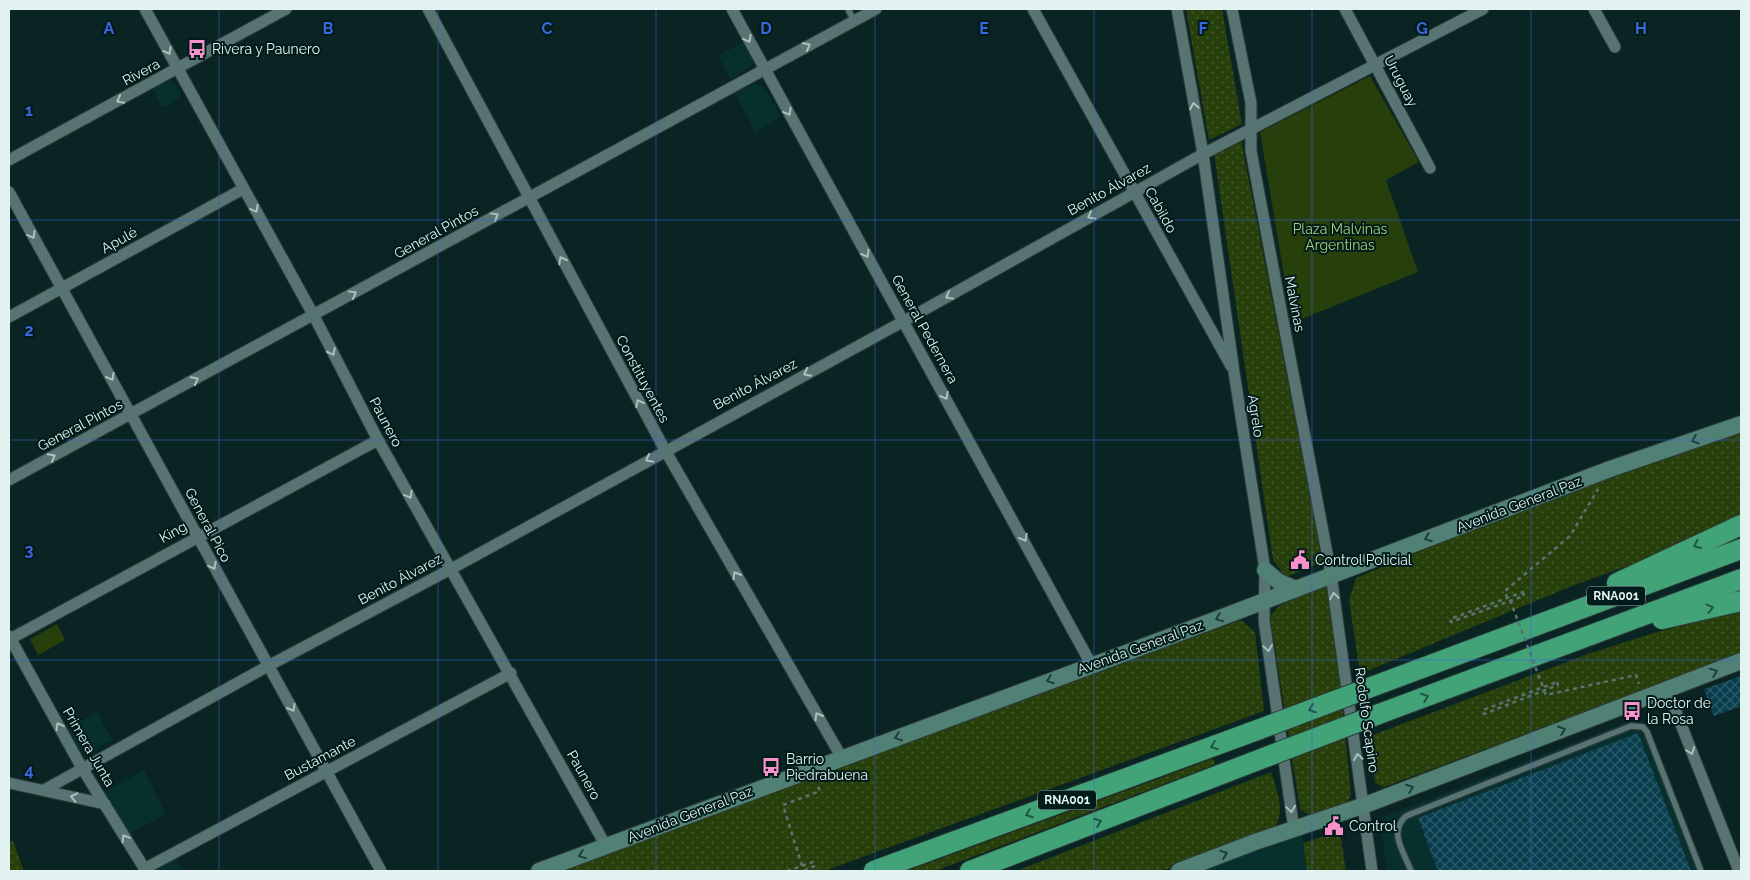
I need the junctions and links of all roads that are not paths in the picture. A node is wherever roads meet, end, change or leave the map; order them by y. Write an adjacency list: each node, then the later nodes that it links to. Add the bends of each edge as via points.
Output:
1 (145, 9): 16 (street, Paunero, one-way to 16)
2 (286, 9): 16 (street, Rivera)
3 (428, 9): 25 (street, Constituyentes)
4 (732, 9): 17 (street, General Pedernera, one-way to 17)
5 (848, 9): 13 (lane)
6 (876, 9): 13 (street, General Pintos)
7 (1033, 9): 24 (street, Cabildo)
8 (1177, 9): 19 (street, Agrelo, one-way to 8)
9 (1232, 9): 18 (street, Malvinas, via 1250,103)
10 (1345, 9): 15 (street, Uruguay)
11 (1483, 9): 15 (street, Benito Álvarez)
12 (1594, 9): 14 (street)
13 (854, 21): 17 (street, General Pintos, one-way to 13)
14 (1615, 47)
15 (1375, 65): 18 (street, Benito Álvarez); 21 (street, Uruguay)
16 (178, 69): 20 (street, Rivera, one-way to 20); 22 (street, Paunero)
17 (764, 69): 25 (street, General Pintos); 29 (street, General Pedernera, one-way to 29)
18 (1250, 128): 19 (street, Benito Álvarez); 41 (street, Malvinas, via 1251,151)
19 (1203, 154): 24 (street, Benito Álvarez); 30 (street, Agrelo)
20 (9, 160)
21 (1430, 168)
22 (243, 189): 26 (street, Apulé); 27 (street, Paunero, one-way to 27)
23 (9, 192): 26 (street, General Pico, one-way to 26)
24 (1134, 192): 29 (street, Benito Álvarez, one-way to 29); 30 (street, Cabildo)
25 (528, 198): 27 (street, General Pintos, one-way to 25); 34 (street, Constituyentes, one-way to 25)
26 (62, 288): 28 (street, Apulé); 31 (street, General Pico, one-way to 31)
27 (314, 316): 31 (street, General Pintos, one-way to 27); 33 (street, Paunero, one-way to 33)
28 (9, 317)
29 (904, 321): 34 (street, Benito Álvarez, one-way to 34); 50 (street, General Pedernera, one-way to 50)
30 (1234, 372): 40 (street, Agrelo)
31 (131, 415): 35 (street, General Pintos, one-way to 31); 37 (street, General Pico)
32 (1741, 424): 41 (street, Avenida General Paz, one-way to 41, via 1610,468)
33 (378, 440): 37 (street, King); 39 (street, Paunero, one-way to 39)
34 (665, 450): 39 (street, Benito Álvarez, one-way to 39); 54 (street, Constituyentes, one-way to 34)
35 (9, 480)
36 (1741, 525): 48 (highway, one-way to 48)
37 (196, 536): 46 (street, King); 51 (street, General Pico, one-way to 51)
38 (1741, 549): 48 (highway, RNA001)
39 (451, 570): 51 (street, Benito Álvarez); 52 (street, Paunero)
40 (1265, 570): 43 (street, via 1279,582); 44 (street, Agrelo)
41 (1331, 574): 43 (street, Avenida General Paz); 60 (street, Rodolfo Scapino, one-way to 41)
42 (1741, 578): 47 (highway, RNA001)
43 (1296, 589): 44 (street, Avenida General Paz)
44 (1265, 600): 50 (street, Avenida General Paz, one-way to 50); 61 (street, Agrelo, one-way to 61, via 1264,620)
45 (1741, 601): 47 (highway, one-way to 45)
46 (10, 637): 55 (street, Primera Junta, one-way to 46)
47 (1578, 640): 67 (highway, RNA001, one-way to 47, bridge)
48 (1491, 642): 66 (highway, RNA001, one-way to 66, bridge)
49 (1741, 661): 53 (street, one-way to 49)
50 (1091, 664): 54 (street, Avenida General Paz, one-way to 54)
51 (268, 666): 55 (street, Benito Álvarez); 56 (street, General Pico, one-way to 56)
52 (511, 673): 56 (street, Bustamante); 62 (street, Paunero)
53 (1667, 689): 60 (street, one-way to 53); 72 (street, one-way to 72)
54 (842, 758): 62 (street, Avenida General Paz)
55 (82, 768): 58 (street, Benito Álvarez); 59 (street, Primera Junta)
56 (328, 771): 63 (street, Bustamante); 64 (street, General Pico)
57 (9, 783): 58 (street)
58 (44, 790): 59 (street, one-way to 58)
59 (105, 804): 63 (street, Primera Junta, one-way to 59)
60 (1365, 805): 61 (street); 69 (street, Rodolfo Scapino)
61 (1294, 830): 68 (street, one-way to 61)
62 (606, 846): 65 (street, Avenida General Paz, one-way to 65)
63 (145, 870)
64 (382, 871)
65 (539, 871)
66 (874, 871)
67 (970, 871)
68 (1179, 871)
69 (1372, 871)
70 (1411, 871): 71 (lane, via 1396,832 1399,822 1406,816 1637,726 1647,732)
71 (1702, 871)
72 (1738, 871)

